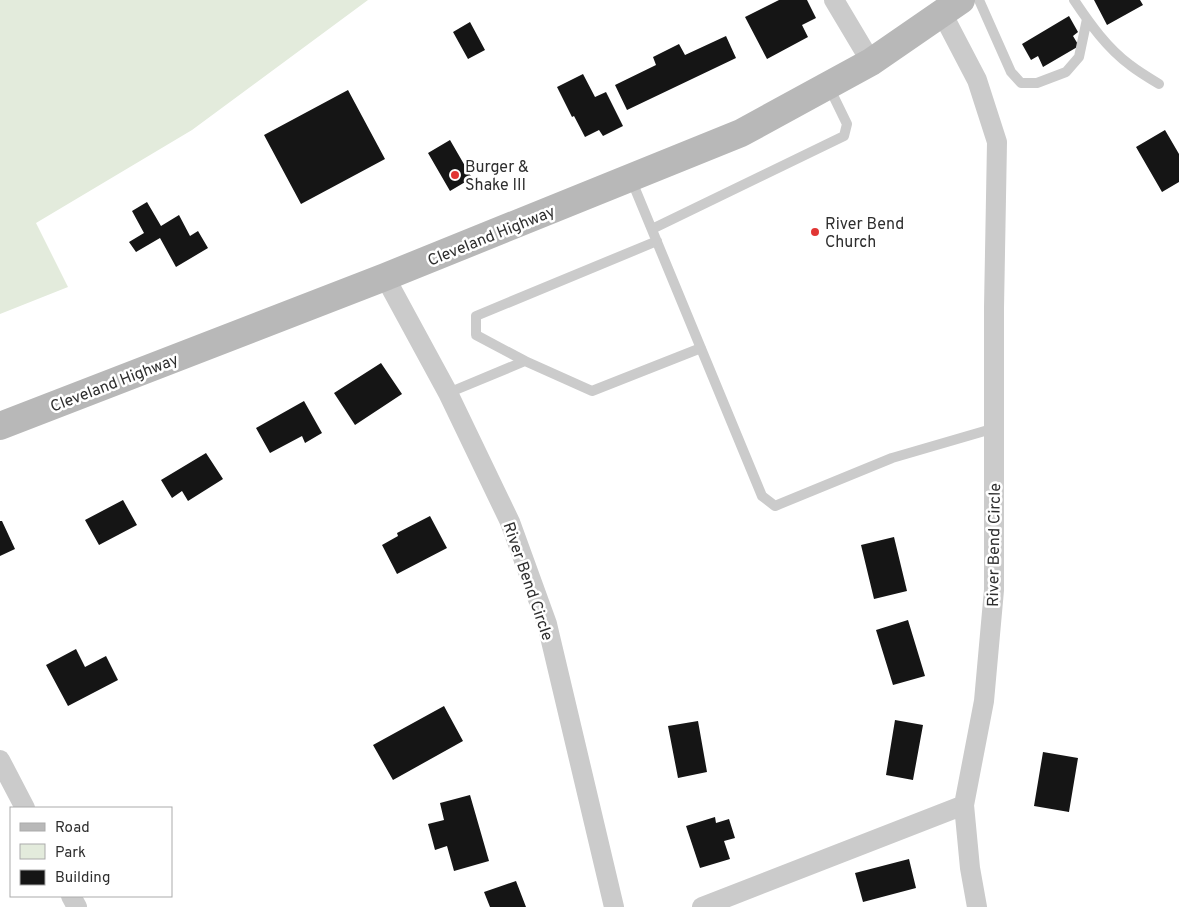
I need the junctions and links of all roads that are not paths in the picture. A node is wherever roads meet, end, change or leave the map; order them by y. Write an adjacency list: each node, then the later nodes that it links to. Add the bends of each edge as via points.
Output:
1 (834, 0): 6 (street)
2 (979, 0): 5 (lane, via 1011,72 1021,83 1037,83 1066,72 1079,57)
3 (1074, 0): 5 (lane)
4 (951, 7): 6 (main road, Cleveland Highway); 17 (street, River Bend Circle, via 997,142)
5 (1087, 19): 7 (lane, via 1110,48 1130,66)
6 (871, 62): 8 (main road, Cleveland Highway)
7 (1159, 84)
8 (828, 86): 9 (main road, Cleveland Highway, via 741,133); 10 (lane, via 847,124 844,136)
9 (631, 178): 10 (lane); 12 (main road, Cleveland Highway)
10 (652, 230): 11 (lane)
11 (657, 241): 13 (lane); 14 (lane, via 476,316 476,335)
12 (386, 278): 15 (street, River Bend Circle); 16 (main road, Cleveland Highway)
13 (701, 348): 14 (lane, via 592,391); 17 (lane, via 762,496 775,506 892,458)
14 (525, 361): 15 (lane)
15 (448, 393): 21 (street, River Bend Circle, via 510,522 547,624)
16 (0, 426)
17 (994, 428): 19 (street, River Bend Circle, via 994,590 984,701)
18 (0, 760): 20 (street)
19 (964, 806): 22 (street); 23 (street, River Bend Circle)
20 (24, 807)
21 (614, 907)
22 (702, 907)
23 (977, 907)

